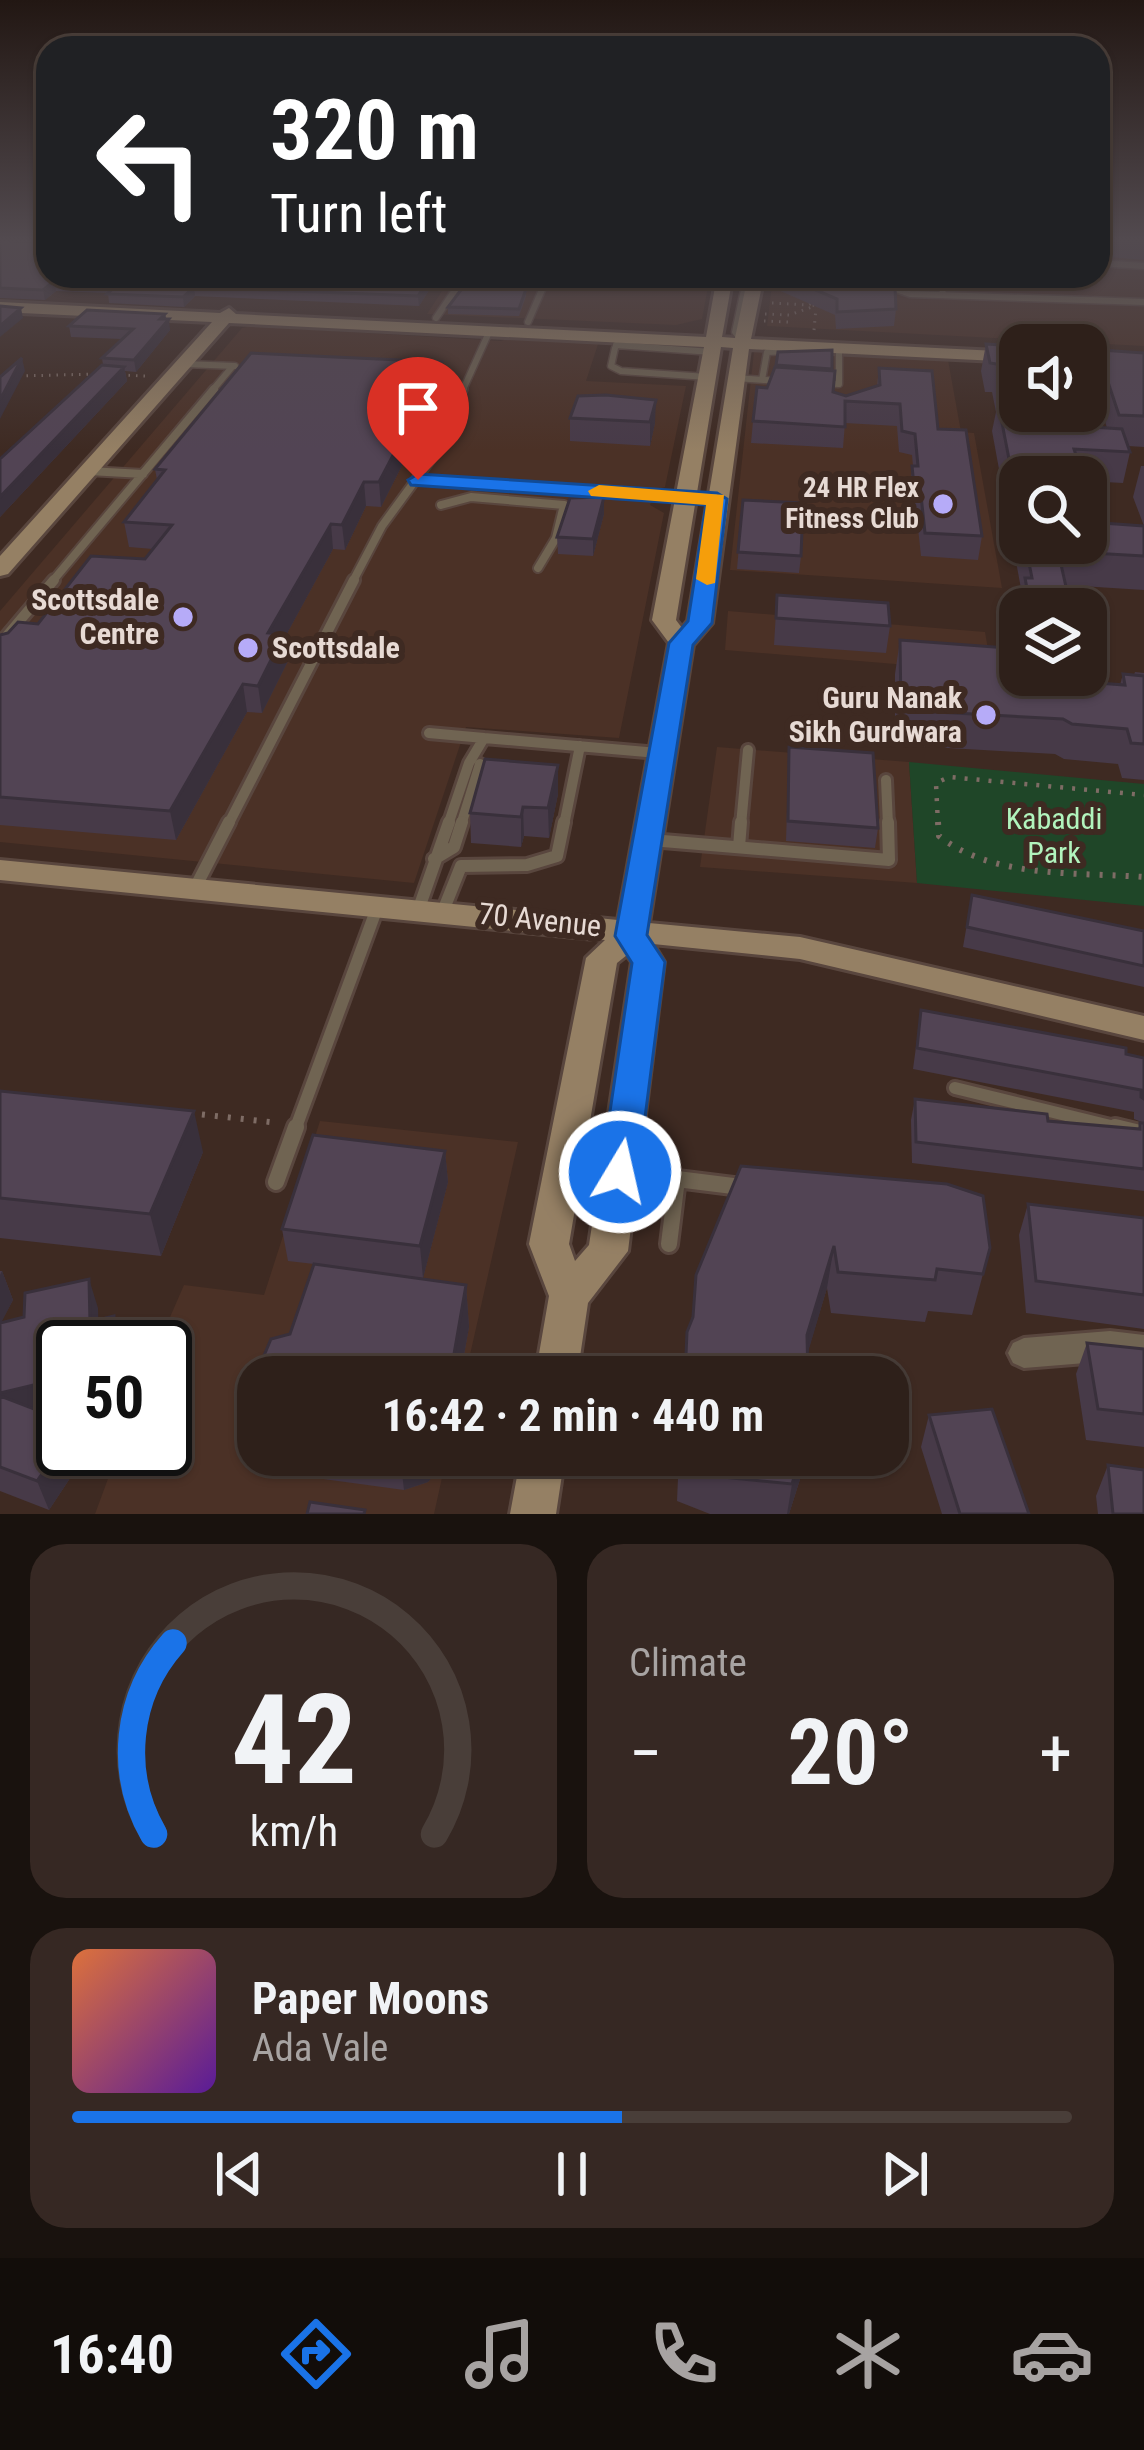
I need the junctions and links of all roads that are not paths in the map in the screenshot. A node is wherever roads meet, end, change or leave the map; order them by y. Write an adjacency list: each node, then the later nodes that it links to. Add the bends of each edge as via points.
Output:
1 (106, 310): 7 (main road)
2 (442, 310): 8 (lane)
3 (533, 310): 9 (lane)
4 (719, 310): 13 (main road)
5 (748, 310): 12 (lane)
6 (752, 310): 12 (main road)
7 (228, 315): 8 (main road); 10 (main road); 21 (main road)
8 (436, 319): 9 (main road)
9 (528, 322): 10 (main road); 13 (main road)
10 (418, 327): 11 (main road)
11 (490, 330): 18 (main road); 25 (lane)
12 (750, 331): 13 (main road); 14 (main road); 16 (main road); 26 (main road)
13 (713, 341): 15 (lane); 18 (main road); 24 (main road)
14 (839, 350): 17 (main road); 27 (lane, via 771,350); 29 (lane, via 839,384)
15 (685, 351): 20 (lane); 22 (lane)
16 (999, 351)
17 (999, 353)
18 (625, 354): 19 (lane); 19 (lane)
19 (654, 362): 20 (lane); 20 (lane)
20 (668, 363): 22 (lane)
21 (185, 364): 30 (main road); 31 (lane, via 236,366)
22 (679, 376): 24 (lane)
23 (448, 377): 25 (lane)
24 (707, 377): 33 (main road)
25 (465, 378): 32 (lane)
26 (736, 378): 27 (lane); 34 (main road)
27 (763, 380): 28 (lane)
28 (801, 382)
29 (820, 383)
30 (89, 471): 31 (lane); 36 (main road)
31 (143, 474): 38 (lane)
32 (418, 480): 33 (lane); 55 (lane, via 382,526)
33 (686, 497): 34 (lane); 40 (main road, via 664,620)
34 (717, 499): 40 (main road, via 700,623)
35 (441, 505): 37 (lane, via 470,497 564,505)
36 (0, 568)
37 (538, 568)
38 (15, 627): 39 (lane); 41 (lane)
39 (0, 629)
40 (681, 643): 46 (main road)
41 (0, 644)
42 (429, 733): 43 (lane)
43 (484, 738): 44 (lane); 47 (lane)
44 (580, 746): 46 (lane); 50 (lane)
45 (748, 750): 53 (lane)
46 (662, 753): 52 (main road)
47 (475, 763): 48 (lane); 57 (lane, via 434,860)
48 (504, 766)
49 (551, 769): 50 (lane)
50 (574, 771): 57 (lane, via 557,856 461,866)
51 (886, 780): 53 (lane, via 890,860)
52 (648, 840): 53 (lane); 58 (main road)
53 (740, 847)
54 (0, 870): 55 (main road, 70 Avenue)
55 (195, 888): 56 (main road, 70 Avenue)
56 (378, 904): 57 (main road, 70 Avenue); 64 (lane)
57 (431, 909): 58 (main road, 70 Avenue)
58 (632, 933): 59 (main road, 70 Avenue, via 800,948); 62 (main road, via 649,962); 67 (main road, via 602,958 548,1244)
59 (1144, 1028)
60 (956, 1088): 61 (lane)
61 (1144, 1134)
62 (620, 1172): 63 (lane); 67 (main road, via 608,1251)
63 (677, 1179): 65 (lane); 66 (lane)
64 (276, 1182)
65 (765, 1190)
66 (669, 1244)
67 (569, 1297): 70 (main road)
68 (1144, 1351): 69 (street)
69 (1024, 1353)
70 (559, 1356)
71 (539, 1476): 72 (main road)
72 (533, 1514)

